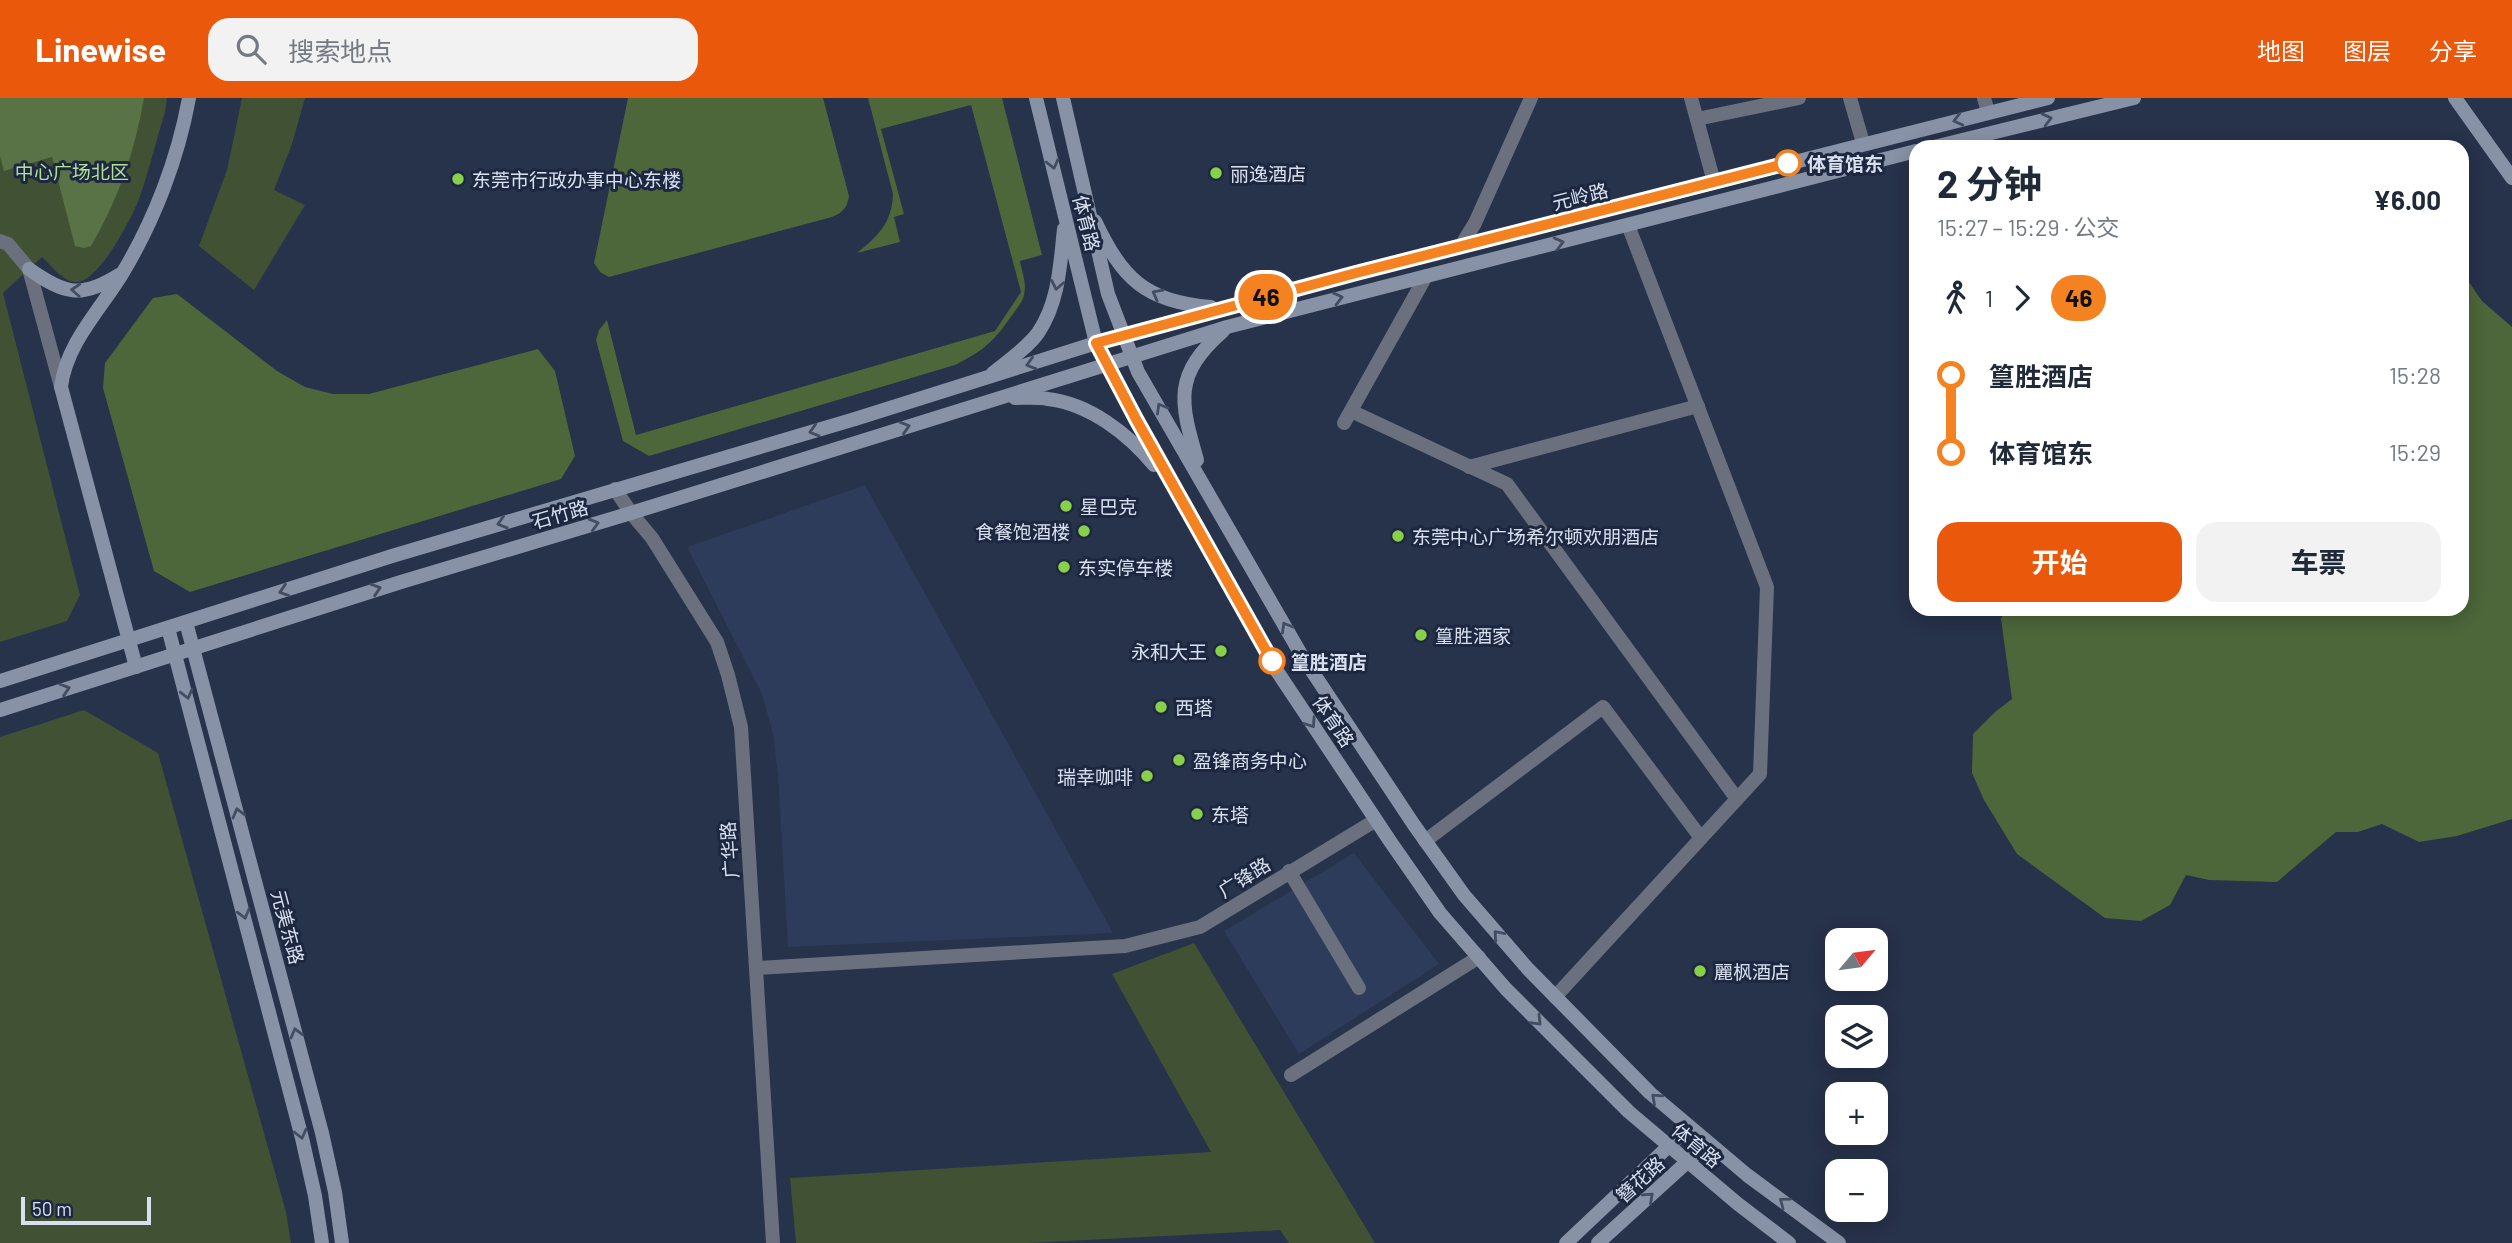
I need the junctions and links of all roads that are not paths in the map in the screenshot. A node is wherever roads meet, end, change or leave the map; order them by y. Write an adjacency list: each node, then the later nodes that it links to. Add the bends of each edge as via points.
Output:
1 (189, 98): 24 (street, via 166,183)
2 (1037, 98): 19 (street, 体育路, one-way to 19)
3 (1063, 98): 18 (street, 体育路)
4 (1531, 98): 22 (street)
5 (1691, 98): 12 (street)
6 (1799, 98): 12 (street)
7 (1850, 98): 14 (street)
8 (2048, 98): 11 (street, 元岭路)
9 (2134, 98): 13 (street, one-way to 9)
10 (2455, 98): 16 (street)
11 (1986, 105): 14 (street, 元岭路, one-way to 14)
12 (1697, 119): 17 (street)
13 (1963, 140)
14 (1863, 143): 17 (street, 元岭路)
15 (1909, 153): 20 (street, 元岭路)
16 (2512, 178)
17 (1714, 182): 22 (street, 元岭路)
18 (1090, 211): 26 (street, one-way to 18, via 1184,305 1161,298 1136,282 1111,254); 28 (street, 体育路, via 1093,237)
19 (1065, 217): 29 (street, 体育路); 32 (street, one-way to 32, via 1051,309 1037,335)
20 (1628, 225): 25 (street, 元岭路, one-way to 20); 35 (street)
21 (0, 241): 23 (street)
22 (1461, 246): 26 (street, 元岭路)
23 (29, 269): 24 (street, one-way to 23, via 80,292 51,284); 33 (street)
24 (123, 272): 33 (street, via 70,353)
25 (1426, 276): 27 (street, 元岭路, one-way to 25); 36 (street, via 1347,417)
26 (1223, 308): 28 (street, 元岭路)
27 (1227, 327): 30 (street, 元岭路); 37 (street, via 1192,365 1183,390 1187,425)
28 (1122, 335): 29 (street, 石竹路); 30 (street, 体育路)
29 (1096, 343): 31 (street, 体育路); 32 (street, 石竹路, one-way to 32)
30 (1131, 355): 31 (street, 石竹路); 37 (street, 体育路, one-way to 30)
31 (1108, 364): 34 (street, 石竹路); 39 (street, 体育路)
32 (989, 377): 38 (street, 石竹路, one-way to 38)
33 (61, 387): 43 (street)
34 (999, 398): 39 (street, via 1049,399 1111,424 1144,453); 40 (street, 石竹路, one-way to 34)
35 (1698, 406): 36 (street); 49 (street, via 1767,587 1760,774)
36 (1469, 467): 49 (street, via 1507,484)
37 (1203, 482): 52 (street, 体育路, one-way to 37, via 1302,656)
38 (615, 489): 40 (street, 广华路); 41 (street, 石竹路, one-way to 41)
39 (1178, 495): 50 (street, 体育路, one-way to 50, via 1277,671)
40 (631, 513): 44 (street, 石竹路, one-way to 40); 55 (street, 广华路, via 652,538 717,642 728,675 741,727)
41 (187, 622): 42 (street, 石竹路); 44 (street, 元美东路)
42 (168, 628): 43 (street, 石竹路); 45 (street, 元美东路)
43 (129, 641): 46 (street); 47 (street, 石竹路)
44 (195, 648): 45 (street, 石竹路); 64 (street, 元美东路, one-way to 44, via 322,1133)
45 (177, 654): 46 (street, 石竹路); 63 (street, 元美东路, one-way to 63, via 302,1138)
46 (136, 667): 48 (street, 石竹路, one-way to 46)
47 (0, 681)
48 (0, 710)
49 (1737, 799): 51 (street)
50 (1376, 820): 53 (street, 广锋路); 54 (street, 体育路, via 1440,913)
51 (1700, 838): 52 (street, via 1603,707); 57 (street)
52 (1425, 841): 57 (street, 体育路, one-way to 52, via 1464,895)
53 (1289, 871): 55 (street, 广锋路, via 1200,927 1125,946); 56 (street)
54 (1479, 957): 58 (street); 61 (street, 体育路, one-way to 61, via 1568,1053)
55 (756, 968): 65 (street, 广华路)
56 (1359, 988)
57 (1555, 997): 59 (street, 体育路, one-way to 57)
58 (1291, 1075)
59 (1689, 1127): 60 (street, 体育路); 61 (street, 簪花路)
60 (1708, 1143): 62 (street, 簪花路); 69 (street, 体育路, one-way to 60)
61 (1669, 1147): 62 (street, 体育路); 66 (street, 簪花路)
62 (1687, 1162): 67 (street, 簪花路, one-way to 62); 68 (street, 体育路)
63 (322, 1243)
64 (342, 1243)
65 (773, 1243)
66 (1566, 1243)
67 (1598, 1243)
68 (1789, 1243)
69 (1839, 1243)

